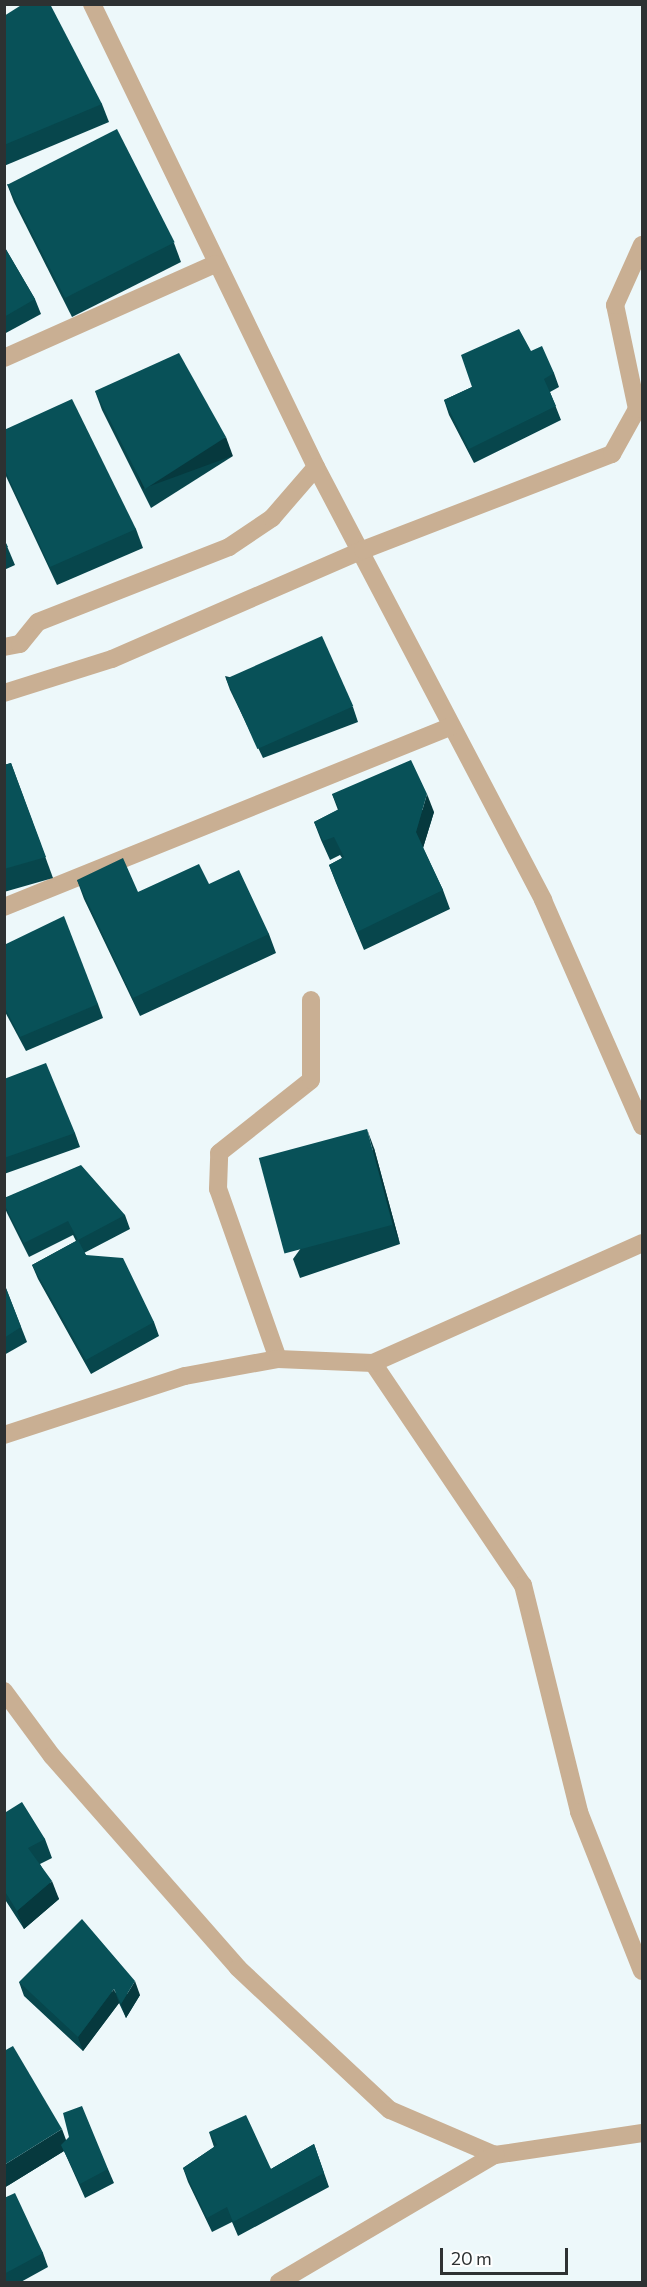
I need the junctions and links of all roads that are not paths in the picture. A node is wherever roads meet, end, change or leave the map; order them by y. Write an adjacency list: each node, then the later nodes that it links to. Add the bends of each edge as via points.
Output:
1 (92, 4): 3 (street)
2 (642, 245): 6 (street, via 615,305 637,409 612,454)
3 (215, 264): 4 (street); 5 (street)
4 (4, 358)
5 (316, 467): 6 (street); 7 (street, via 272,518 229,547 38,622 20,644)
6 (363, 550): 8 (street, via 112,659); 9 (street)
7 (4, 647)
8 (4, 693)
9 (450, 727): 10 (street); 12 (street, via 543,900)
10 (4, 907)
11 (311, 1000): 14 (street, via 311,1080 219,1153 218,1190)
12 (642, 1126)
13 (642, 1243): 15 (street)
14 (278, 1359): 15 (street); 16 (street, via 185,1376)
15 (373, 1363): 18 (street, via 523,1585 579,1812)
16 (4, 1435)
17 (4, 1691): 20 (street, via 52,1756 272,1999 390,2110)
18 (642, 1971)
19 (642, 2133): 20 (street)
20 (495, 2155): 21 (street)
21 (279, 2283)

